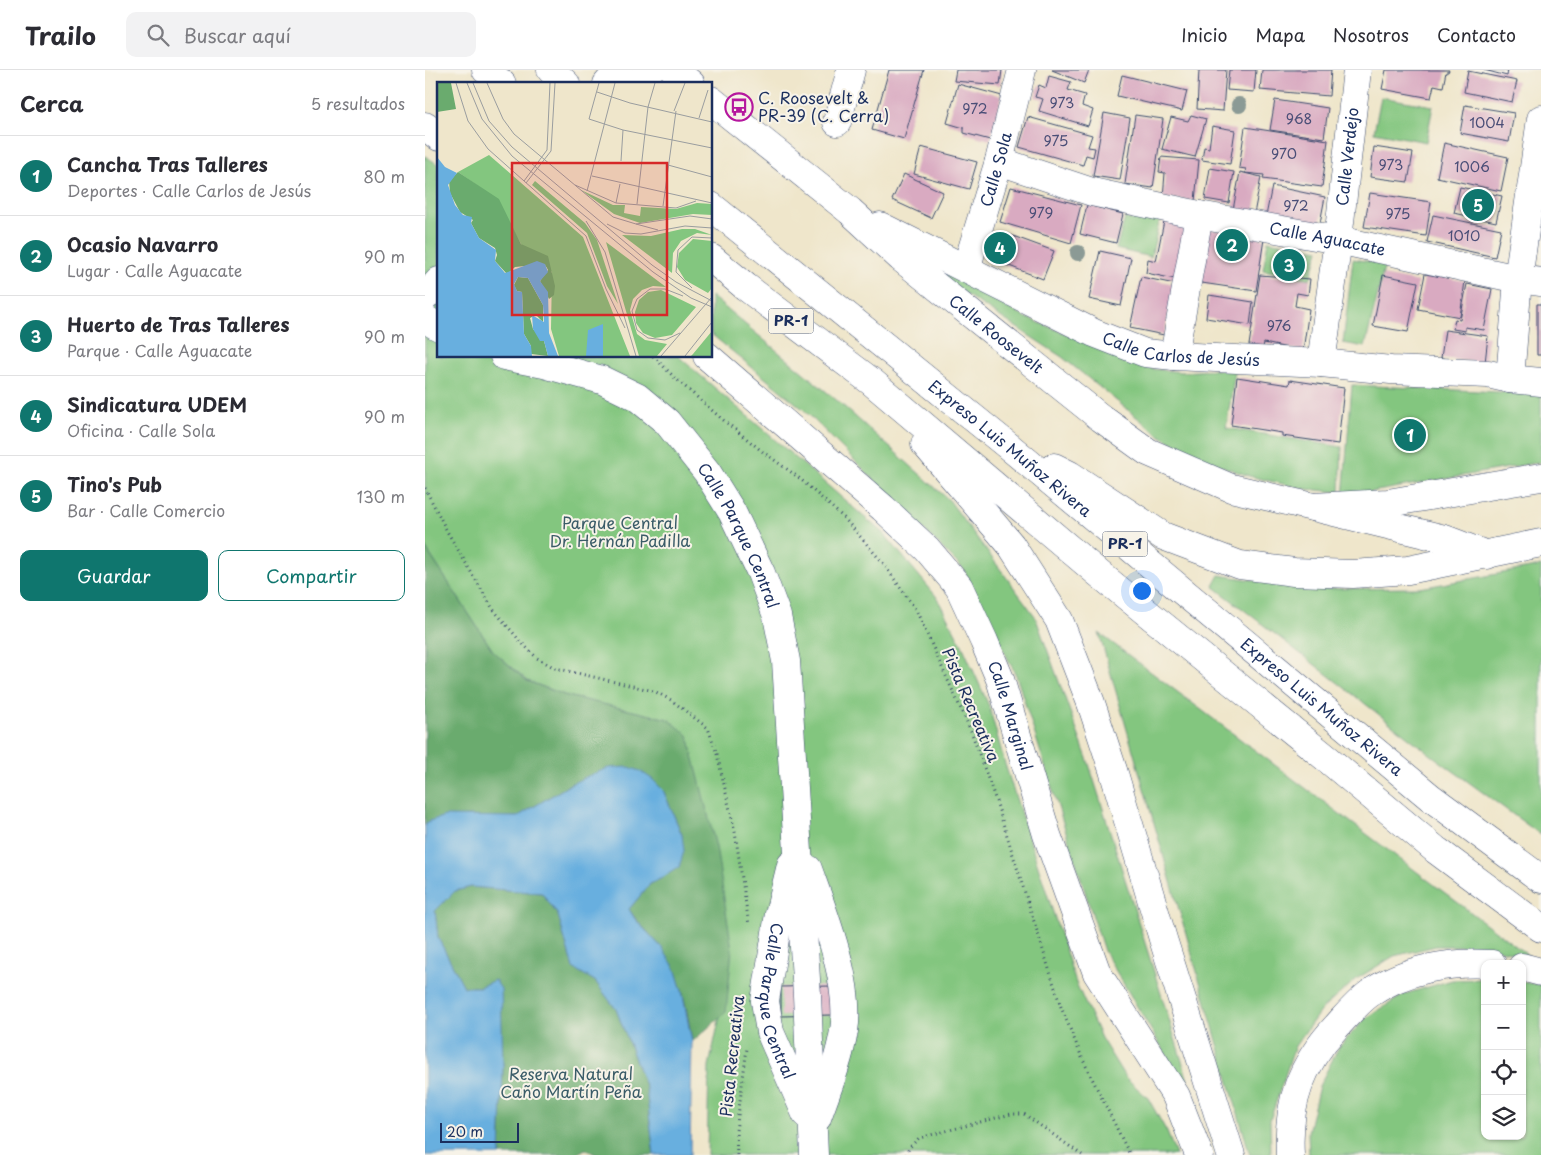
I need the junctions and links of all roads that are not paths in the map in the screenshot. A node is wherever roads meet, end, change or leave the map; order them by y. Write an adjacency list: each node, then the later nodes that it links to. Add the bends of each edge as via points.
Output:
1 (486, 70): 9 (main road)
2 (551, 70): 10 (main road)
3 (619, 70): 11 (main road)
4 (650, 70): 12 (main road)
5 (674, 70): 13 (main road)
6 (851, 70): 16 (main road)
7 (1022, 70): 19 (main road, Calle Sola)
8 (1357, 70): 23 (main road, Calle Verdejo)
9 (500, 82)
10 (564, 82)
11 (609, 82)
12 (639, 82)
13 (689, 82)
14 (713, 102): 21 (main road, Calle Roosevelt)
15 (1541, 118): 26 (main road)
16 (837, 122)
17 (425, 126): 18 (main road)
18 (437, 135)
19 (999, 161): 22 (main road, Calle Aguacate, via 1092,192); 25 (main road, Calle Sola)
20 (713, 208): 38 (main road, Expreso Luis Muñoz Rivera / PR-1)
21 (850, 211): 25 (main road, Calle Carlos de Jesús); 40 (main road, Calle Roosevelt, via 901,258 1148,452 1231,488)
22 (1199, 215): 23 (main road, Calle Aguacate); 31 (main road)
23 (1338, 240): 26 (main road, Calle Aguacate); 34 (main road, Calle Verdejo)
24 (713, 260): 36 (main road, PR-1)
25 (967, 269): 31 (main road, Calle Carlos de Jesús, via 1094,333 1145,352)
26 (1530, 280): 35 (main road)
27 (437, 283): 28 (main road)
28 (425, 297)
29 (425, 319): 30 (main road)
30 (437, 326)
31 (1174, 356): 34 (main road, Calle Carlos de Jesús)
32 (514, 358): 43 (main road, Calle Parque Central, via 603,380 637,397 667,422 707,472 732,512 777,616 786,661)
33 (709, 358): 50 (main road, Calle Marginal, via 883,508 927,549 959,587 1000,679 1047,835 1097,973 1176,1096)
34 (1321, 364): 35 (main road, Calle Carlos de Jesús, via 1488,374)
35 (1509, 379): 37 (main road, Calle Carlos de Jesús)
36 (872, 382): 45 (main road, PR-1, via 1436,850); 51 (main road, via 1011,545 1059,620 1110,761)
37 (1541, 382)
38 (1007, 445): 42 (main road, via 1070,475 1163,536 1240,566 1353,574 1407,570); 44 (main road, Expreso Luis Muñoz Rivera / PR-1, via 1430,797)
39 (1541, 477): 40 (main road, via 1388,503)
40 (1313, 508): 42 (main road, Calle Roosevelt, via 1445,539)
41 (1541, 543): 42 (main road)
42 (1487, 555)
43 (797, 839): 49 (main road, Calle Parque Central); 49 (main road, Calle Parque Central, via 839,963 844,1001 844,1029 836,1066); 49 (main road, Calle Parque Central, via 779,914 765,1001 770,1032)
44 (1541, 879)
45 (1541, 928)
46 (1481, 963): 52 (main road, via 1443,965 1417,971 1369,994 1345,1017 1325,1038 1307,1065 1294,1097)
47 (1526, 968): 48 (main road)
48 (1541, 972)
49 (813, 1142)
50 (1199, 1155)
51 (1231, 1155)
52 (1289, 1155)

